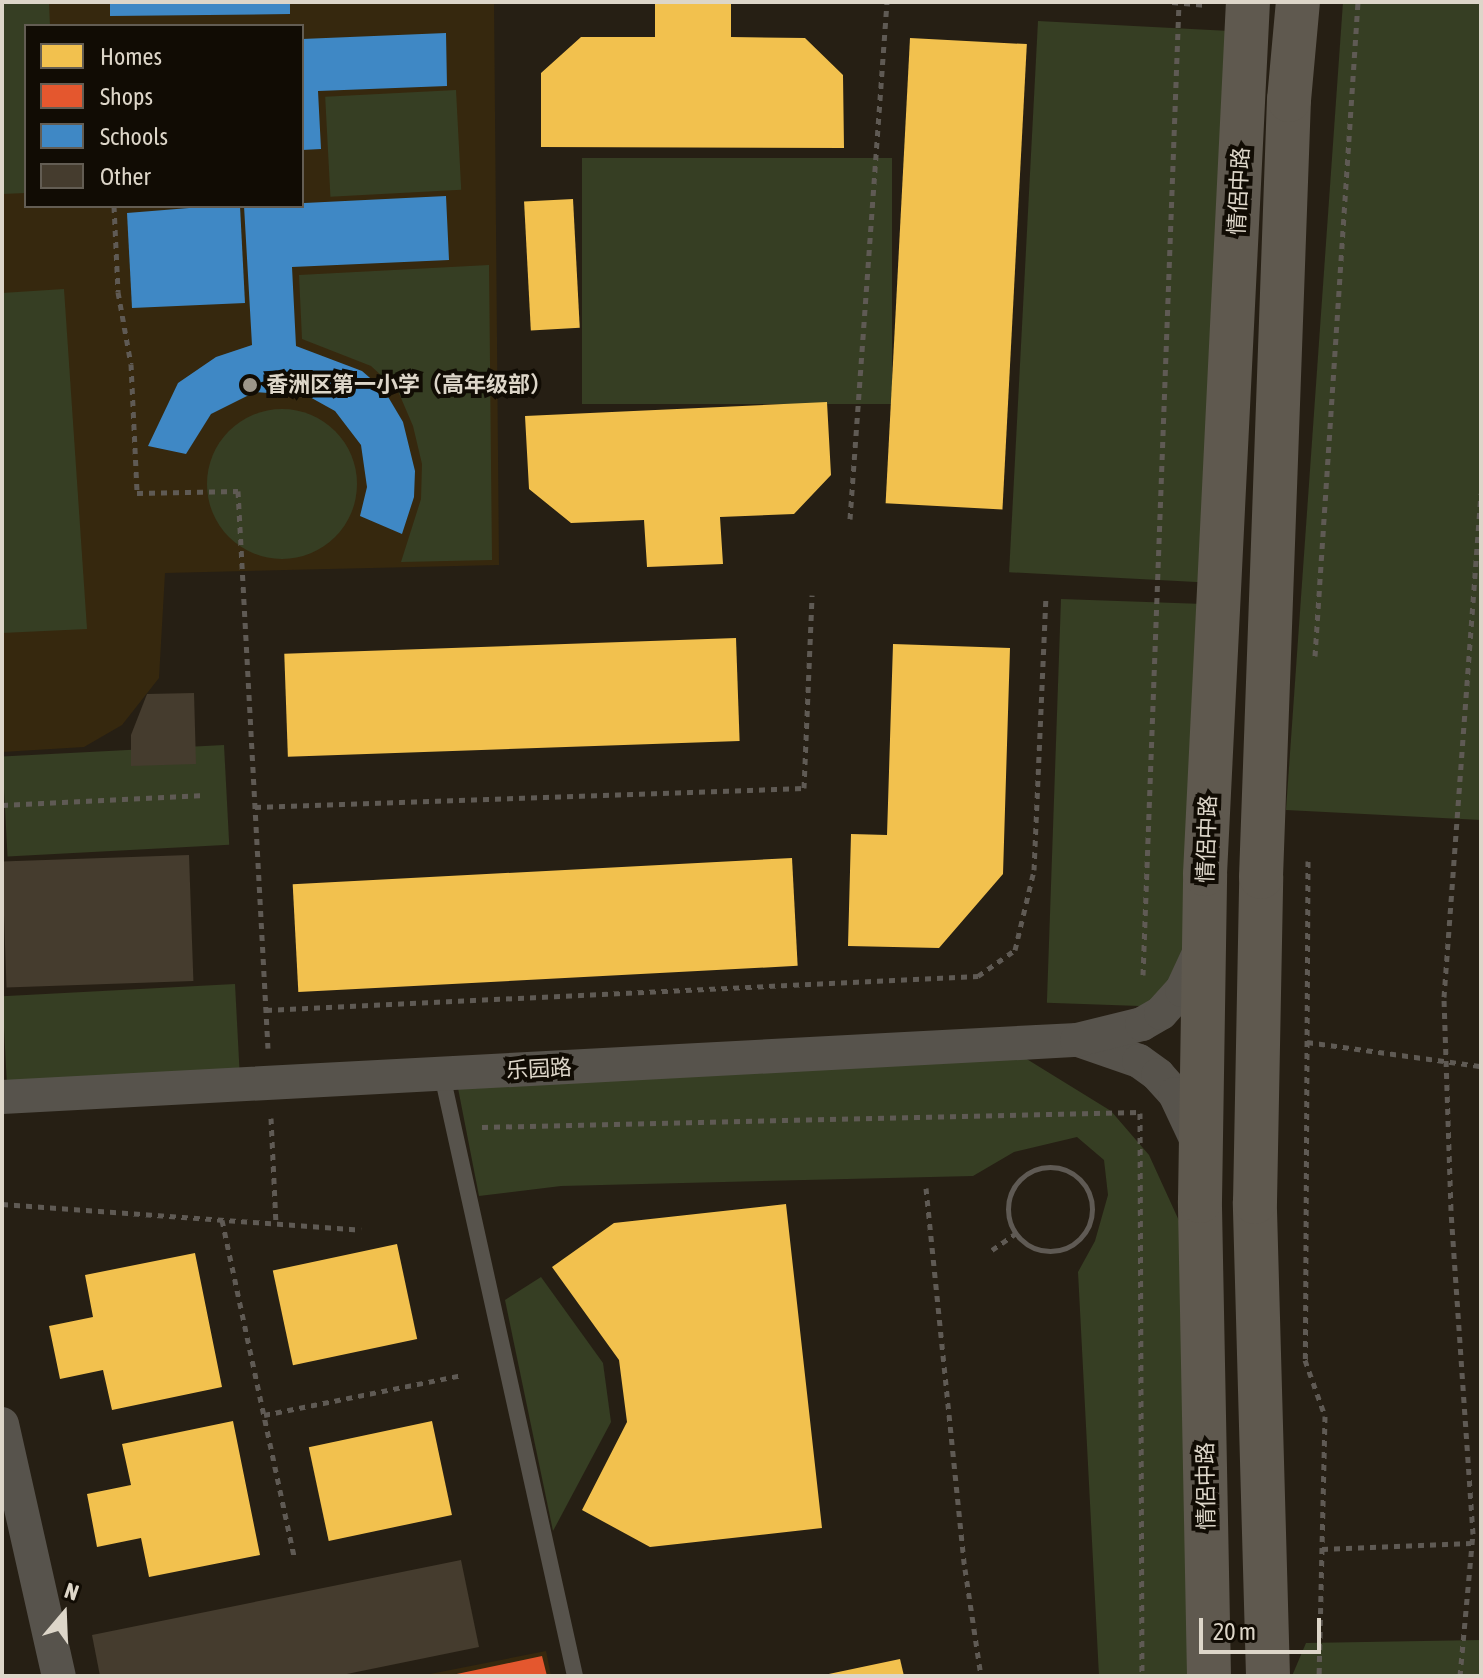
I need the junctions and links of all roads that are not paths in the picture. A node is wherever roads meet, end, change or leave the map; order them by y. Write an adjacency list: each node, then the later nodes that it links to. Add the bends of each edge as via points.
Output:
1 (1248, 2): 3 (highway, 情侶中路)
2 (1298, 2): 12 (highway, via 1289,100 1260,893 1255,1202)
3 (1204, 932): 4 (street, via 1182,990 1161,1013 1142,1024); 7 (highway, 情侶中路)
4 (1077, 1040): 5 (street, 乐园路); 7 (street, via 1139,1061 1175,1094)
5 (442, 1075): 6 (street, 乐园路); 10 (lane)
6 (2, 1097)
7 (1201, 1149): 11 (highway, 情侶中路)
8 (2, 1424): 9 (street)
9 (59, 1676)
10 (575, 1676)
11 (1209, 1676)
12 (1268, 1676)

